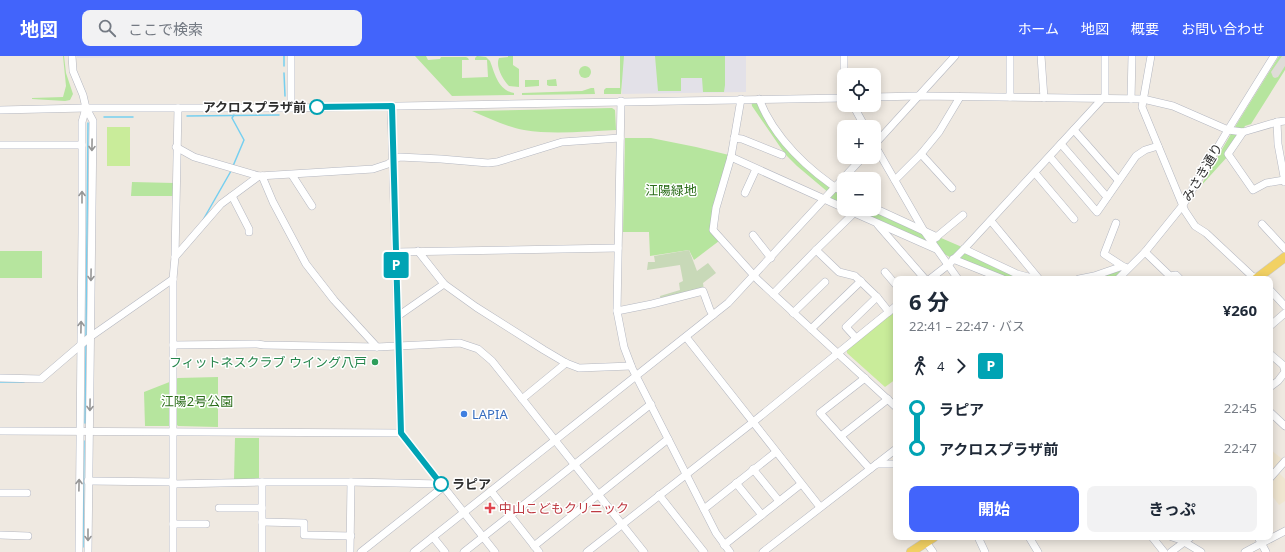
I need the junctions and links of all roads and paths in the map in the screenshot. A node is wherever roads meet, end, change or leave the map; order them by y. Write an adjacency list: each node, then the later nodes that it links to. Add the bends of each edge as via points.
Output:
1 (72, 56): 25 (street, via 73,71)
2 (290, 56): 27 (street)
3 (844, 56): 11 (street)
4 (1010, 56): 15 (street)
5 (1041, 56): 17 (street)
6 (1105, 56): 18 (street)
7 (1132, 56): 19 (street)
8 (1151, 56): 22 (street)
9 (1274, 56): 32 (street, みさき通り)
10 (951, 58): 12 (street)
11 (844, 68)
12 (919, 96): 13 (street); 14 (street); 34 (street)
13 (881, 97)
14 (960, 97): 15 (street); 42 (street, via 939,132)
15 (1010, 97): 17 (street)
16 (837, 98): 21 (street)
17 (1044, 98): 18 (street)
18 (1104, 98): 19 (street); 31 (street)
19 (1131, 98): 22 (street)
20 (741, 99): 21 (street); 23 (street); 36 (street)
21 (758, 99): 56 (street, via 767,118 792,150)
22 (1143, 99): 32 (street, via 1173,106); 40 (street, via 1142,107)
23 (621, 101): 24 (street); 35 (street)
24 (392, 106): 27 (street); 47 (street)
25 (86, 108): 26 (street); 28 (street); 38 (street, via 82,122); 122 (street, one-way to 122, via 93,122)
26 (178, 108): 27 (street); 41 (street)
27 (291, 108)
28 (0, 110)
29 (1285, 121): 30 (street)
30 (1277, 122): 33 (street); 55 (street)
31 (1074, 130): 37 (street); 54 (street)
32 (1228, 130): 33 (street); 63 (street, みさき通り)
33 (1243, 132): 55 (street, via 1228,154 1252,190 1266,183)
34 (881, 137)
35 (620, 138): 47 (street, via 562,142 488,163 400,157); 78 (street)
36 (734, 138): 43 (street); 45 (street)
37 (1061, 144): 46 (street); 60 (street)
38 (82, 145): 39 (street); 125 (street, one-way to 38)
39 (0, 146)
40 (1158, 146): 54 (street, via 1136,156); 63 (street)
41 (176, 147): 52 (street, via 194,157); 86 (street)
42 (921, 154): 53 (street); 57 (street)
43 (782, 155)
44 (881, 156): 53 (street)
45 (731, 157): 49 (street); 92 (street, via 712,230)
46 (1050, 157): 50 (street); 60 (street, via 1097,212)
47 (394, 161): 51 (street, via 373,169); 84 (street)
48 (856, 164): 56 (street)
49 (756, 169): 58 (street); 61 (street)
50 (1035, 172): 69 (street); 70 (street)
51 (292, 174): 52 (street); 64 (street)
52 (261, 176): 59 (street); 128 (street, via 306,264 350,319)
53 (895, 180): 74 (street)
54 (1118, 180): 60 (street)
55 (1285, 181)
56 (835, 187): 61 (street)
57 (952, 188)
58 (745, 193)
59 (232, 196): 75 (street); 86 (street, via 210,215)
60 (1107, 198)
61 (825, 199): 62 (street); 88 (street)
62 (837, 205)
63 (1183, 205): 85 (street, みさき通り); 102 (street, via 1195,226)
64 (312, 206)
65 (881, 211): 74 (street)
66 (963, 214): 77 (street)
67 (851, 216): 82 (street)
68 (861, 216): 71 (street)
69 (1074, 219)
70 (990, 221): 80 (street); 98 (street)
71 (876, 223): 79 (street); 93 (street)
72 (1116, 223): 90 (street, via 1104,254)
73 (1262, 224): 81 (street)
74 (924, 231): 77 (street)
75 (249, 232)
76 (752, 235): 88 (street)
77 (934, 239): 79 (street)
78 (618, 248): 83 (street); 114 (street)
79 (936, 249): 89 (street)
80 (964, 249): 89 (street); 97 (street)
81 (1285, 249)
82 (816, 250): 107 (street, via 839,272 854,276); 110 (street)
83 (418, 251): 84 (street); 108 (street)
84 (396, 252): 119 (street)
85 (1145, 252): 90 (street, みさき通り); 101 (street)
86 (175, 257): 104 (street)
87 (1285, 257): 103 (main road)
88 (771, 258): 92 (street)
89 (950, 262): 94 (street); 95 (street); 96 (street)
90 (1126, 268): 99 (street, via 1120,267); 100 (street, みさき通り)
91 (885, 272): 105 (street)
92 (754, 276): 110 (street); 118 (street)
93 (922, 276)
94 (934, 276)
95 (957, 276)
96 (994, 276)
97 (1025, 276)
98 (1036, 276)
99 (1094, 276)
100 (1120, 276)
101 (1170, 276)
102 (1252, 276)
103 (1261, 276)
104 (173, 279): 122 (street); 126 (street)
105 (893, 281)
106 (825, 282): 116 (street)
107 (861, 282): 111 (street); 121 (street)
108 (444, 284): 119 (street); 131 (street)
109 (1273, 293): 112 (street)
110 (773, 294): 116 (street)
111 (877, 297): 115 (street); 124 (street, via 846,327)
112 (1285, 306)
113 (893, 309): 115 (street)
114 (617, 311): 118 (street, via 703,291); 132 (street, via 624,347)
115 (889, 312): 124 (street)
116 (794, 313): 121 (street)
117 (1285, 313): 120 (street)
118 (713, 315): 123 (street)
119 (398, 316): 127 (street)
120 (1273, 323)
121 (811, 329): 129 (street)
122 (90, 337): 125 (street); 147 (street, one-way to 147)
123 (686, 337): 134 (street); 143 (street)
124 (856, 338): 129 (street)
125 (81, 345): 135 (street, via 41,378); 146 (street)
126 (173, 345): 128 (street); 148 (street)
127 (398, 346): 128 (street); 138 (street, via 460,343 478,349 492,361); 149 (street)
128 (377, 347)
129 (838, 353): 136 (street); 143 (street)
130 (1273, 357): 133 (street, via 1283,365)
131 (566, 363): 132 (street, via 579,368); 138 (street)
132 (631, 366): 134 (street)
133 (1285, 372): 137 (street)
134 (636, 376): 140 (street); 152 (street)
135 (0, 378)
136 (865, 378): 139 (street); 150 (street, via 820,413)
137 (1273, 385)
138 (522, 399): 152 (street)
139 (888, 399): 141 (street); 150 (street)
140 (651, 404): 151 (street); 156 (street)
141 (893, 404)
142 (1273, 415): 144 (street)
143 (752, 423): 154 (street); 161 (street)
144 (1285, 426)
145 (0, 431): 146 (street)
146 (80, 432): 147 (street); 204 (street, one-way to 146)
147 (89, 432): 148 (street); 163 (street)
148 (174, 432): 149 (street); 166 (street)
149 (401, 433): 169 (street)
150 (841, 436): 160 (street)
151 (668, 439): 161 (street); 173 (street)
152 (555, 440): 156 (street); 170 (street)
153 (893, 451): 157 (street)
154 (776, 452): 159 (street); 168 (street)
155 (1285, 461): 162 (street)
156 (574, 464): 173 (street); 182 (street)
157 (876, 464): 158 (street); 160 (street)
158 (893, 464)
159 (753, 469): 167 (street); 175 (street)
160 (870, 469): 178 (street)
161 (686, 474): 174 (street); 179 (street)
162 (1273, 475)
163 (88, 481): 166 (street); 205 (street, one-way to 205)
164 (262, 482): 165 (street); 166 (street); 177 (street)
165 (351, 482): 169 (street); 191 (street)
166 (173, 483): 184 (street)
167 (736, 483): 179 (street); 181 (street)
168 (801, 484): 175 (street); 178 (street)
169 (442, 486): 180 (street); 209 (street)
170 (491, 491): 180 (street); 182 (street)
171 (0, 493): 172 (street)
172 (27, 494)
173 (599, 495): 186 (street); 202 (street)
174 (659, 495): 186 (street); 216 (street)
175 (779, 502): 181 (street)
176 (219, 508): 177 (street)
177 (262, 508): 183 (street)
178 (820, 508): 217 (street)
179 (704, 509): 203 (street)
180 (463, 513): 192 (street); 193 (street)
181 (762, 515): 203 (street)
182 (510, 516): 193 (street); 202 (street)
183 (262, 522): 191 (street, via 304,523 304,535); 207 (street)
184 (173, 524): 185 (street); 206 (street)
185 (206, 524)
186 (622, 524): 214 (street); 215 (street)
187 (1285, 531): 189 (street)
188 (0, 535): 190 (street)
189 (1273, 535)
190 (28, 536)
191 (351, 536): 208 (street)
192 (433, 537): 210 (street); 211 (street)
193 (483, 538): 212 (street); 213 (street)
194 (930, 540): 218 (main road); 219 (street)
195 (979, 540): 220 (street)
196 (1030, 540): 221 (street)
197 (1154, 540): 222 (street)
198 (1179, 540): 201 (street)
199 (1186, 540): 201 (street)
200 (1260, 540): 225 (street); 226 (street)
201 (1183, 542): 223 (street); 224 (street)
202 (536, 549)
203 (727, 550)
204 (79, 552)
205 (88, 552)
206 (173, 552)
207 (262, 552)
208 (350, 552)
209 (361, 552)
210 (414, 552)
211 (445, 552)
212 (464, 552)
213 (495, 552)
214 (587, 552)
215 (644, 552)
216 (704, 552)
217 (763, 552)
218 (911, 552)
219 (932, 552)
220 (985, 552)
221 (1038, 552)
222 (1164, 552)
223 (1171, 552)
224 (1202, 552)
225 (1245, 552)
226 (1266, 552)

